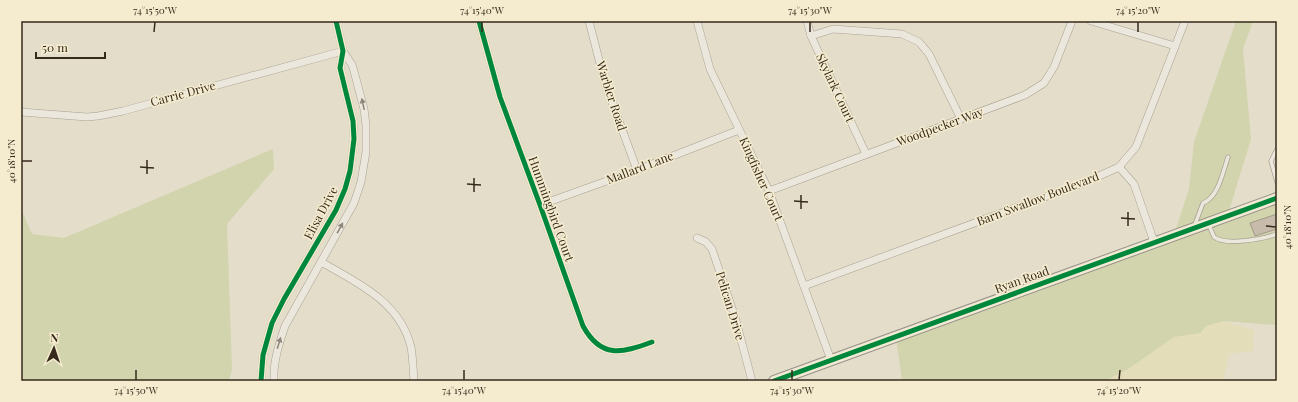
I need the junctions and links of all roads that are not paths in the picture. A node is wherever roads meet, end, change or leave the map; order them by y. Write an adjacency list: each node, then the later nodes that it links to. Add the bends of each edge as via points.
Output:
1 (336, 21): 11 (street, Elisa Drive)
2 (479, 21): 27 (street, Hummingbird Court, via 500,97)
3 (589, 21): 21 (street, Warbler Road, via 605,83)
4 (697, 21): 14 (street, Kingfisher Court, via 710,69)
5 (807, 21): 9 (street, Skylark Court)
6 (1072, 21): 13 (street, Woodpecker Way, via 1054,67 1044,83 1025,95)
7 (1091, 21): 10 (street)
8 (1185, 21): 10 (street, Barn Swallow Boulevard)
9 (811, 36): 13 (street, via 833,30 902,34 919,42 929,54); 18 (street, Skylark Court)
10 (1175, 46): 20 (street, Barn Swallow Boulevard, via 1136,147)
11 (343, 51): 12 (street, Carrie Drive, via 98,116 72,117); 15 (street, Elisa Drive, one-way to 11, via 364,109 354,71); 16 (street, Elisa Drive, via 340,68 352,112)
12 (21, 112)
13 (961, 119): 18 (street, Woodpecker Way)
14 (739, 130): 21 (street, Mallard Lane); 23 (street, Kingfisher Court)
15 (367, 138): 16 (street); 26 (street, Elisa Drive, via 364,166)
16 (354, 139): 24 (street, Elisa Drive, via 350,171)
17 (1277, 149): 22 (lane, via 1272,161)
18 (866, 154): 23 (street, Woodpecker Way)
19 (1228, 157): 29 (lane, via 1214,195 1208,202 1203,203)
20 (1119, 167): 32 (street, via 1134,184); 34 (street, Barn Swallow Boulevard, via 1088,181)
21 (637, 170): 27 (street, Mallard Lane)
22 (1277, 182)
23 (769, 191): 34 (street, Kingfisher Court)
24 (341, 197): 26 (street); 35 (street, Elisa Drive)
25 (1277, 198): 28 (street, Ryan Road)
26 (354, 203): 33 (street, Elisa Drive, one-way to 26)
27 (540, 205): 37 (street, Hummingbird Court, via 589,337 603,348 617,352)
28 (1208, 224): 29 (street, Ryan Road); 30 (lane, via 1214,237 1223,240 1257,240)
29 (1193, 230): 32 (street, Ryan Road)
30 (1277, 234)
31 (697, 238): 42 (street, Pelican Drive, via 712,248 735,317)
32 (1154, 242): 38 (street, Ryan Road)
33 (321, 262): 36 (street, Elisa Drive); 41 (street, via 368,289 392,311 409,340)
34 (804, 286): 38 (street, Kingfisher Court)
35 (274, 320): 36 (street); 39 (street, Elisa Drive, via 263,355)
36 (286, 324): 40 (street, Elisa Drive, one-way to 36, via 274,365)
37 (652, 342)
38 (831, 360): 43 (street, Ryan Road)
39 (261, 381)
40 (274, 381)
41 (414, 381)
42 (752, 381)
43 (774, 381)

